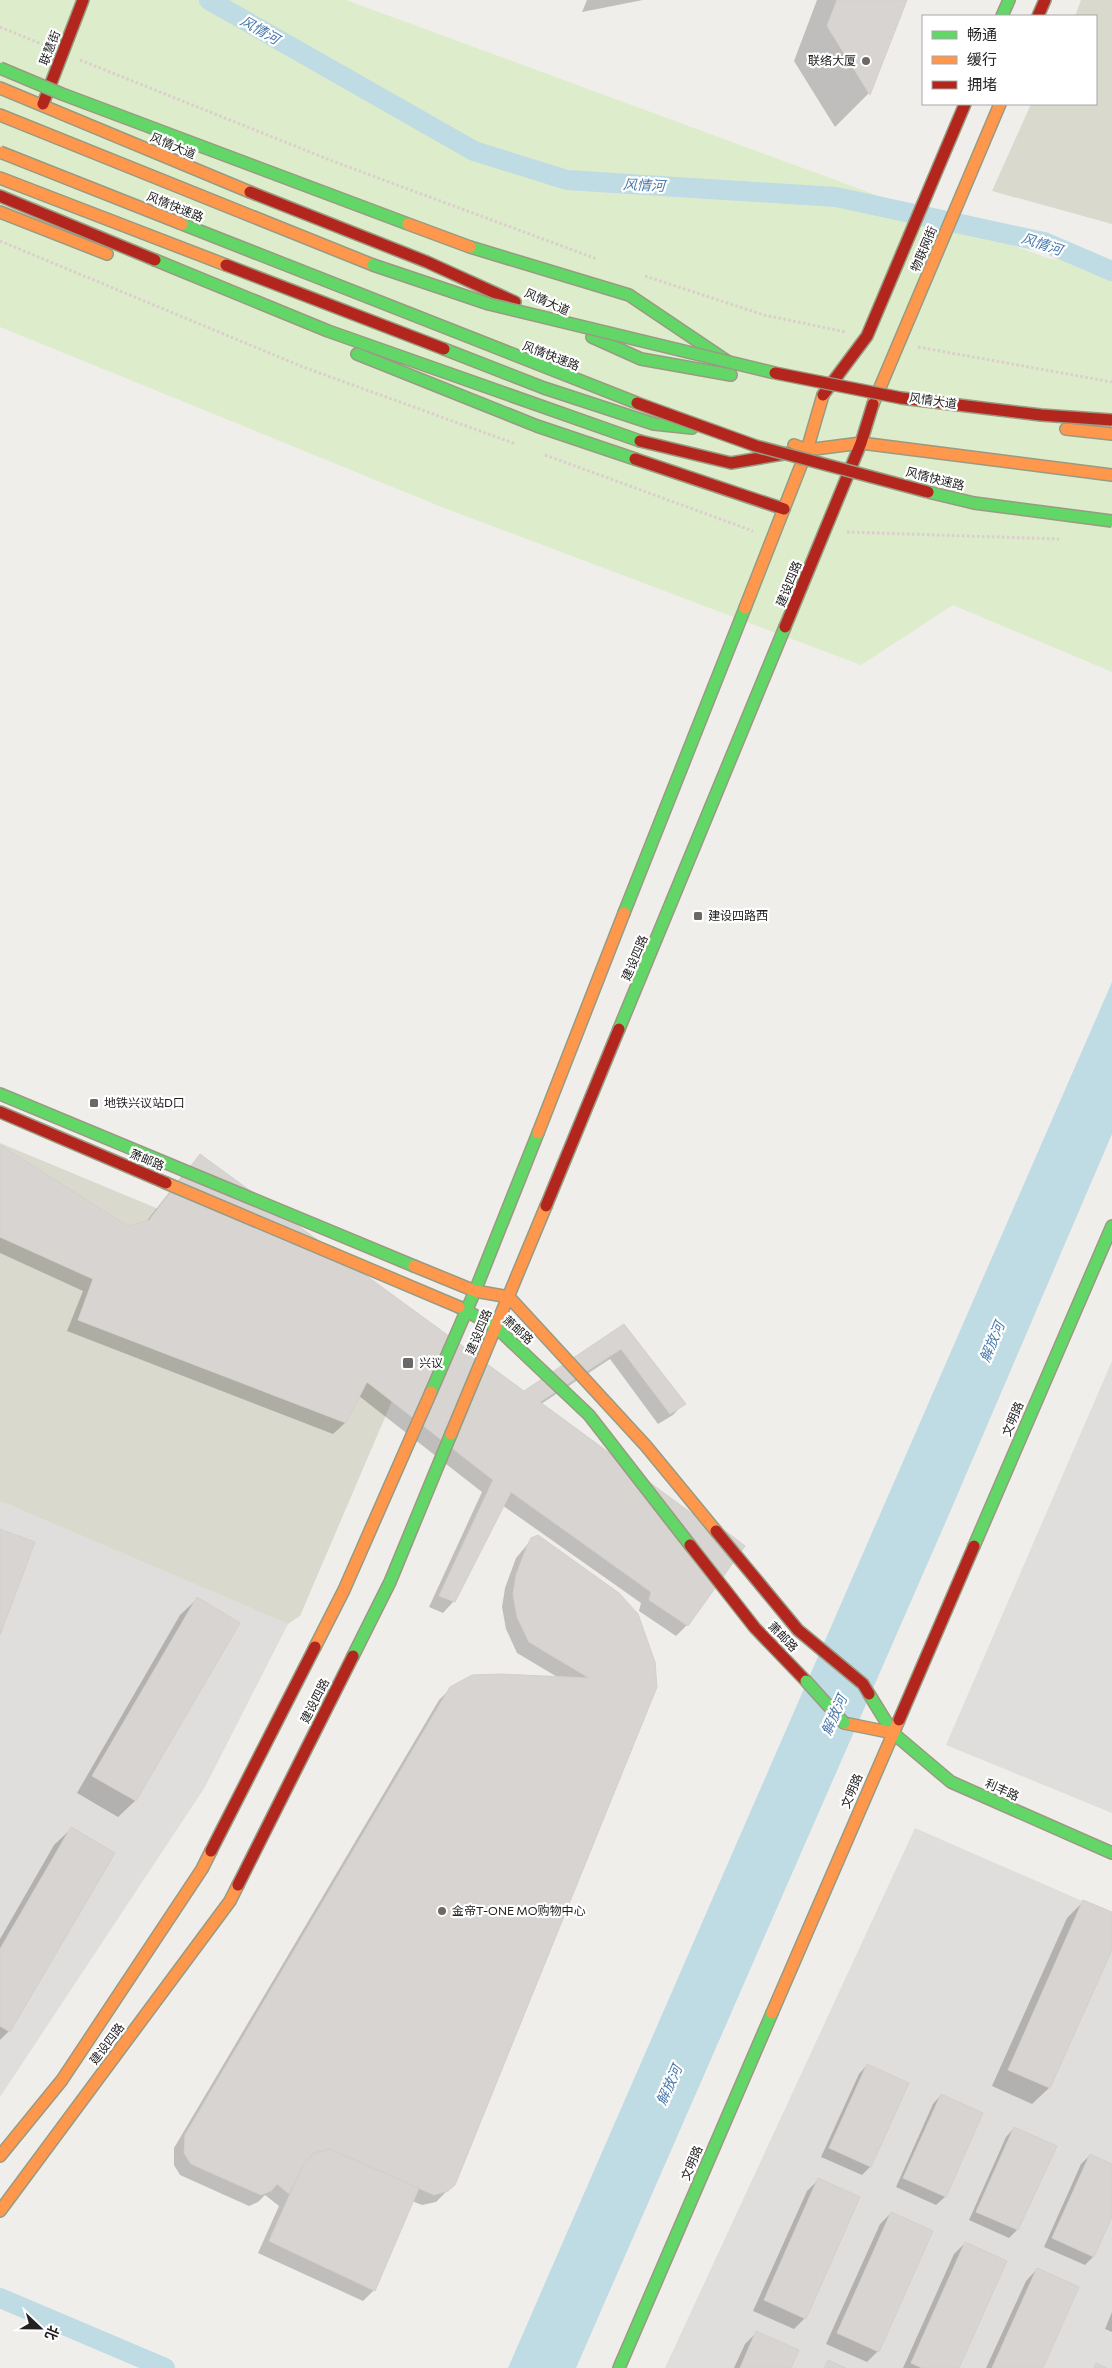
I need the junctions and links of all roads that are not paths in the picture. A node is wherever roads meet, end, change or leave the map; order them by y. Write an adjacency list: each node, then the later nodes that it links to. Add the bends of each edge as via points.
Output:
1 (83, 0): 10 (main road, 联慧街)
2 (1009, 0): 4 (main road)
3 (1044, 0): 5 (main road)
4 (1002, 15)
5 (1038, 15)
6 (0, 68): 18 (main road, bridge, via 470,246 629,294)
7 (0, 88): 10 (main road, 风情大道)
8 (965, 105): 19 (main road, 物联网街, via 866,336)
9 (1000, 105): 20 (main road, 物联网街)
10 (43, 106): 18 (main road, 风情大道, via 427,262 641,359)
11 (0, 115): 22 (main road, 风情快速路, bridge, via 373,265 489,304 758,370 901,398)
12 (0, 152): 31 (main road, 风情快速路, bridge, via 570,378 756,446 974,503)
13 (0, 178): 24 (main road, via 553,391 654,424)
14 (0, 196): 28 (main road, via 328,331 653,445 731,463)
15 (0, 212): 16 (main road)
16 (120, 260)
17 (222, 300): 30 (main road, via 537,426)
18 (753, 379): 19 (main road, 风情大道)
19 (823, 395): 20 (main road, 风情大道); 28 (main road, 建设四路)
20 (873, 404): 21 (main road, 风情大道); 27 (main road, 建设四路)
21 (902, 410)
22 (1112, 420)
23 (1000, 422): 25 (main road)
24 (759, 434)
25 (1112, 434)
26 (784, 441): 28 (main road)
27 (861, 443): 28 (main road); 29 (main road); 36 (main road, 建设四路)
28 (807, 450): 30 (main road, 建设四路)
29 (1112, 475)
30 (784, 509): 35 (main road, 建设四路)
31 (1112, 521)
32 (0, 1094): 35 (main road)
33 (0, 1112): 37 (main road, 萧邮路)
34 (1112, 1226): 39 (main road, 文明路)
35 (475, 1291): 36 (main road); 37 (main road, 建设四路)
36 (509, 1297): 38 (main road, 建设四路); 39 (main road, via 646,1446 798,1630 863,1684)
37 (466, 1310): 38 (main road, 萧邮路); 41 (main road, 建设四路, via 344,1590 202,1869 62,2080)
38 (496, 1327): 39 (main road, 萧邮路, bridge, via 589,1415 755,1628 844,1723); 42 (main road, 建设四路, via 390,1582 230,1901)
39 (893, 1732): 40 (main road, 利丰路, via 951,1782); 43 (main road, 文明路)
40 (1112, 1853)
41 (0, 2156)
42 (0, 2211)
43 (619, 2368)

